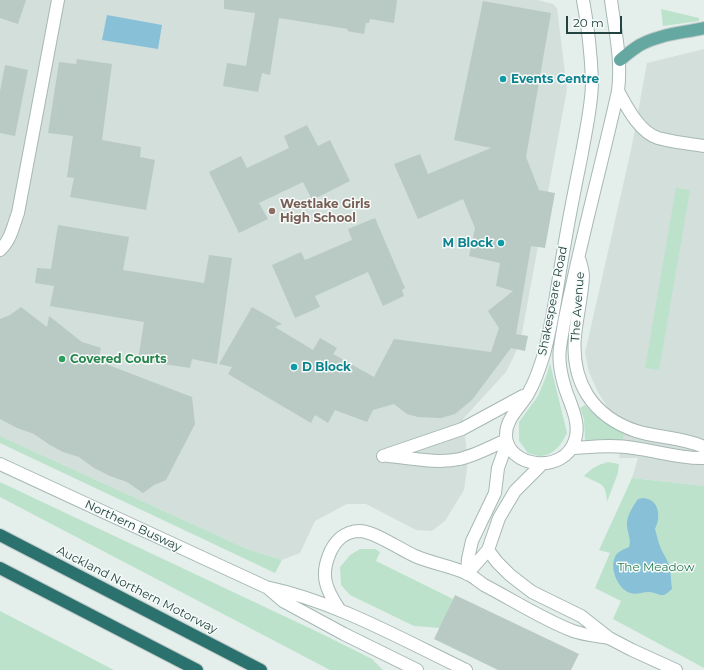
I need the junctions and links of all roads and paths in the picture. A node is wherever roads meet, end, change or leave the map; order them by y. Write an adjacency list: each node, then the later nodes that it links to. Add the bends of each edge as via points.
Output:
1 (58, 0): 8 (street, via 18,213 10,236)
2 (583, 0): 10 (street, Shakespeare Road, via 588,27 592,82 589,115 552,320 538,372)
3 (611, 0): 5 (street, Shakespeare Road)
4 (704, 28): 5 (main road, via 658,37 640,45)
5 (620, 60): 6 (street, Shakespeare Road)
6 (618, 91): 7 (street, via 632,116 656,137); 9 (street, Shakespeare Road)
7 (704, 146)
8 (0, 250)
9 (579, 254): 12 (street, The Avenue, via 583,275 575,352 581,384 586,394 604,414 636,431 694,442); 13 (street, Shakespeare Road, via 559,350 562,377 577,429)
10 (529, 393): 11 (street, Shakespeare Road, via 507,426); 11 (street, via 462,429 383,456 450,461)
11 (507, 442): 16 (street, via 522,459); 20 (street, Shakespeare Road, via 498,468 494,493 472,541)
12 (704, 447)
13 (572, 448): 14 (street, via 633,447); 16 (street, via 559,460)
14 (704, 458)
15 (0, 464): 21 (street, Northern Busway)
16 (542, 464): 18 (street, via 509,499)
17 (0, 535): 27 (highway, Auckland Northern Motorway)
18 (488, 550): 20 (street); 23 (street, via 503,569 521,584 581,616)
19 (0, 568): 24 (highway)
20 (467, 574): 22 (street, via 414,556 368,532 351,532 344,535 331,549 325,569 326,587); 23 (street, via 558,624 575,631)
21 (266, 587): 22 (street, Northern Busway, via 288,591); 28 (street, Northern Busway, via 283,601)
22 (339, 609): 29 (street, Northern Busway)
23 (609, 638): 30 (street)
24 (172, 657): 25 (highway); 26 (highway)
25 (188, 670)
26 (197, 670)
27 (262, 670)
28 (417, 670)
29 (466, 670)
30 (676, 670)

